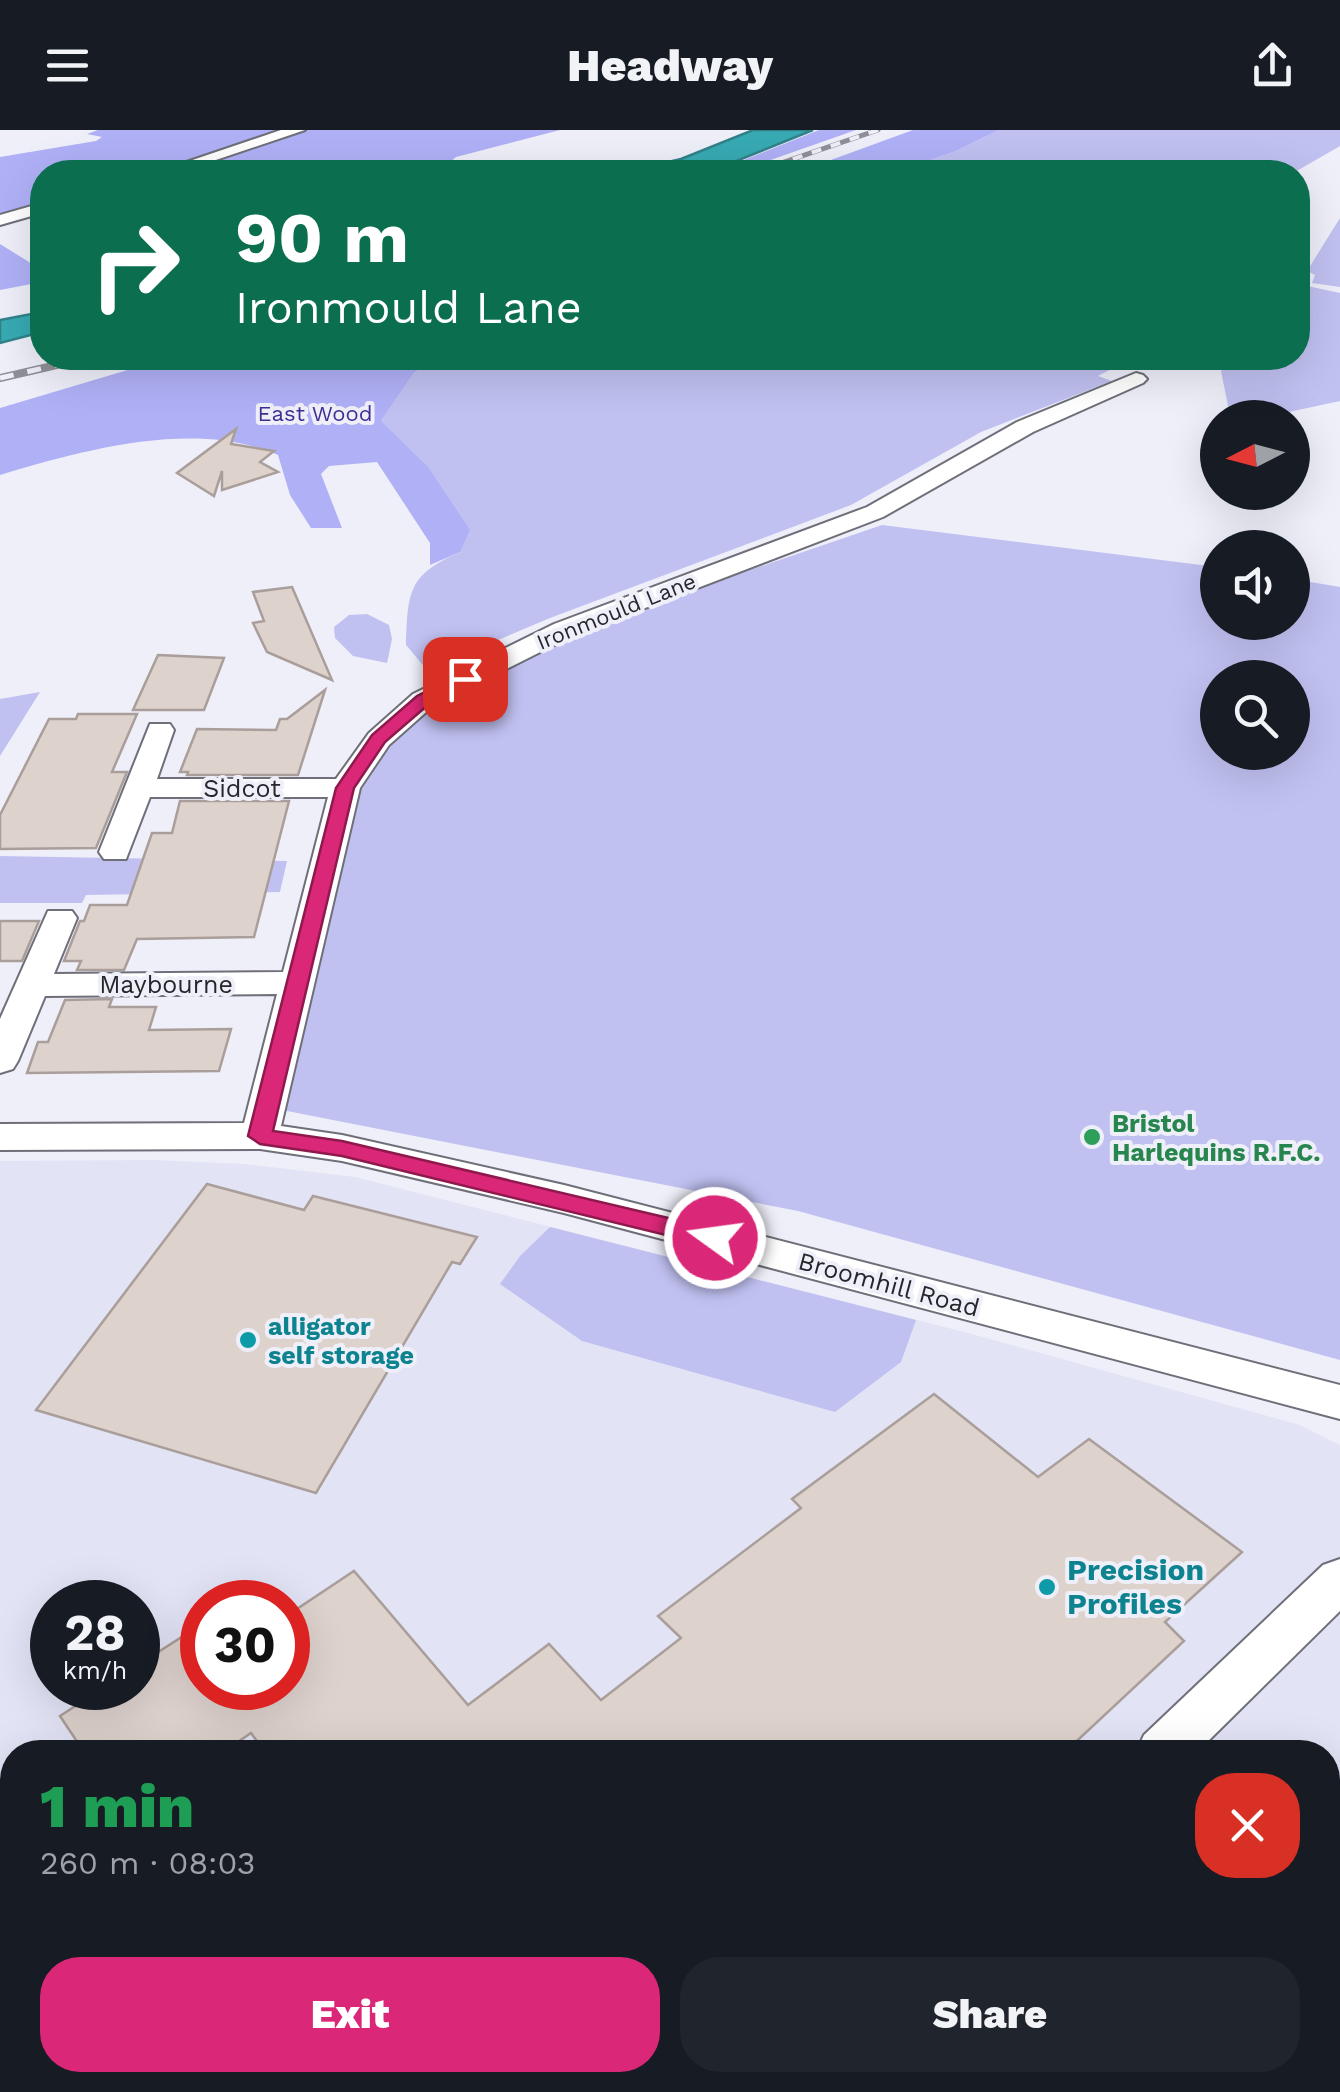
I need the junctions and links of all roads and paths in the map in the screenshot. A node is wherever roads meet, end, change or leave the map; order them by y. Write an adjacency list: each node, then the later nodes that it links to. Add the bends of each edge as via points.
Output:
1 (297, 130): 2 (street)
2 (214, 160)
3 (30, 211): 4 (street)
4 (0, 220)
5 (1136, 379): 8 (street, Ironmould Lane, via 1025,427 875,512 563,630 423,700 378,738)
6 (160, 730): 7 (street)
7 (139, 788): 8 (street, Sidcot); 9 (street)
8 (345, 788): 11 (street, Ironmould Lane)
9 (115, 852)
10 (60, 918): 12 (street)
11 (298, 983): 12 (street, Maybourne); 14 (street, Ironmould Lane)
12 (34, 986): 13 (street)
13 (0, 1060)
14 (260, 1136): 15 (street, Broomhill Road); 16 (street, Broomhill Road, via 342,1148 1246,1362)
15 (1, 1138)
16 (1340, 1402)
17 (1340, 1580): 18 (street)
18 (1174, 1740)

